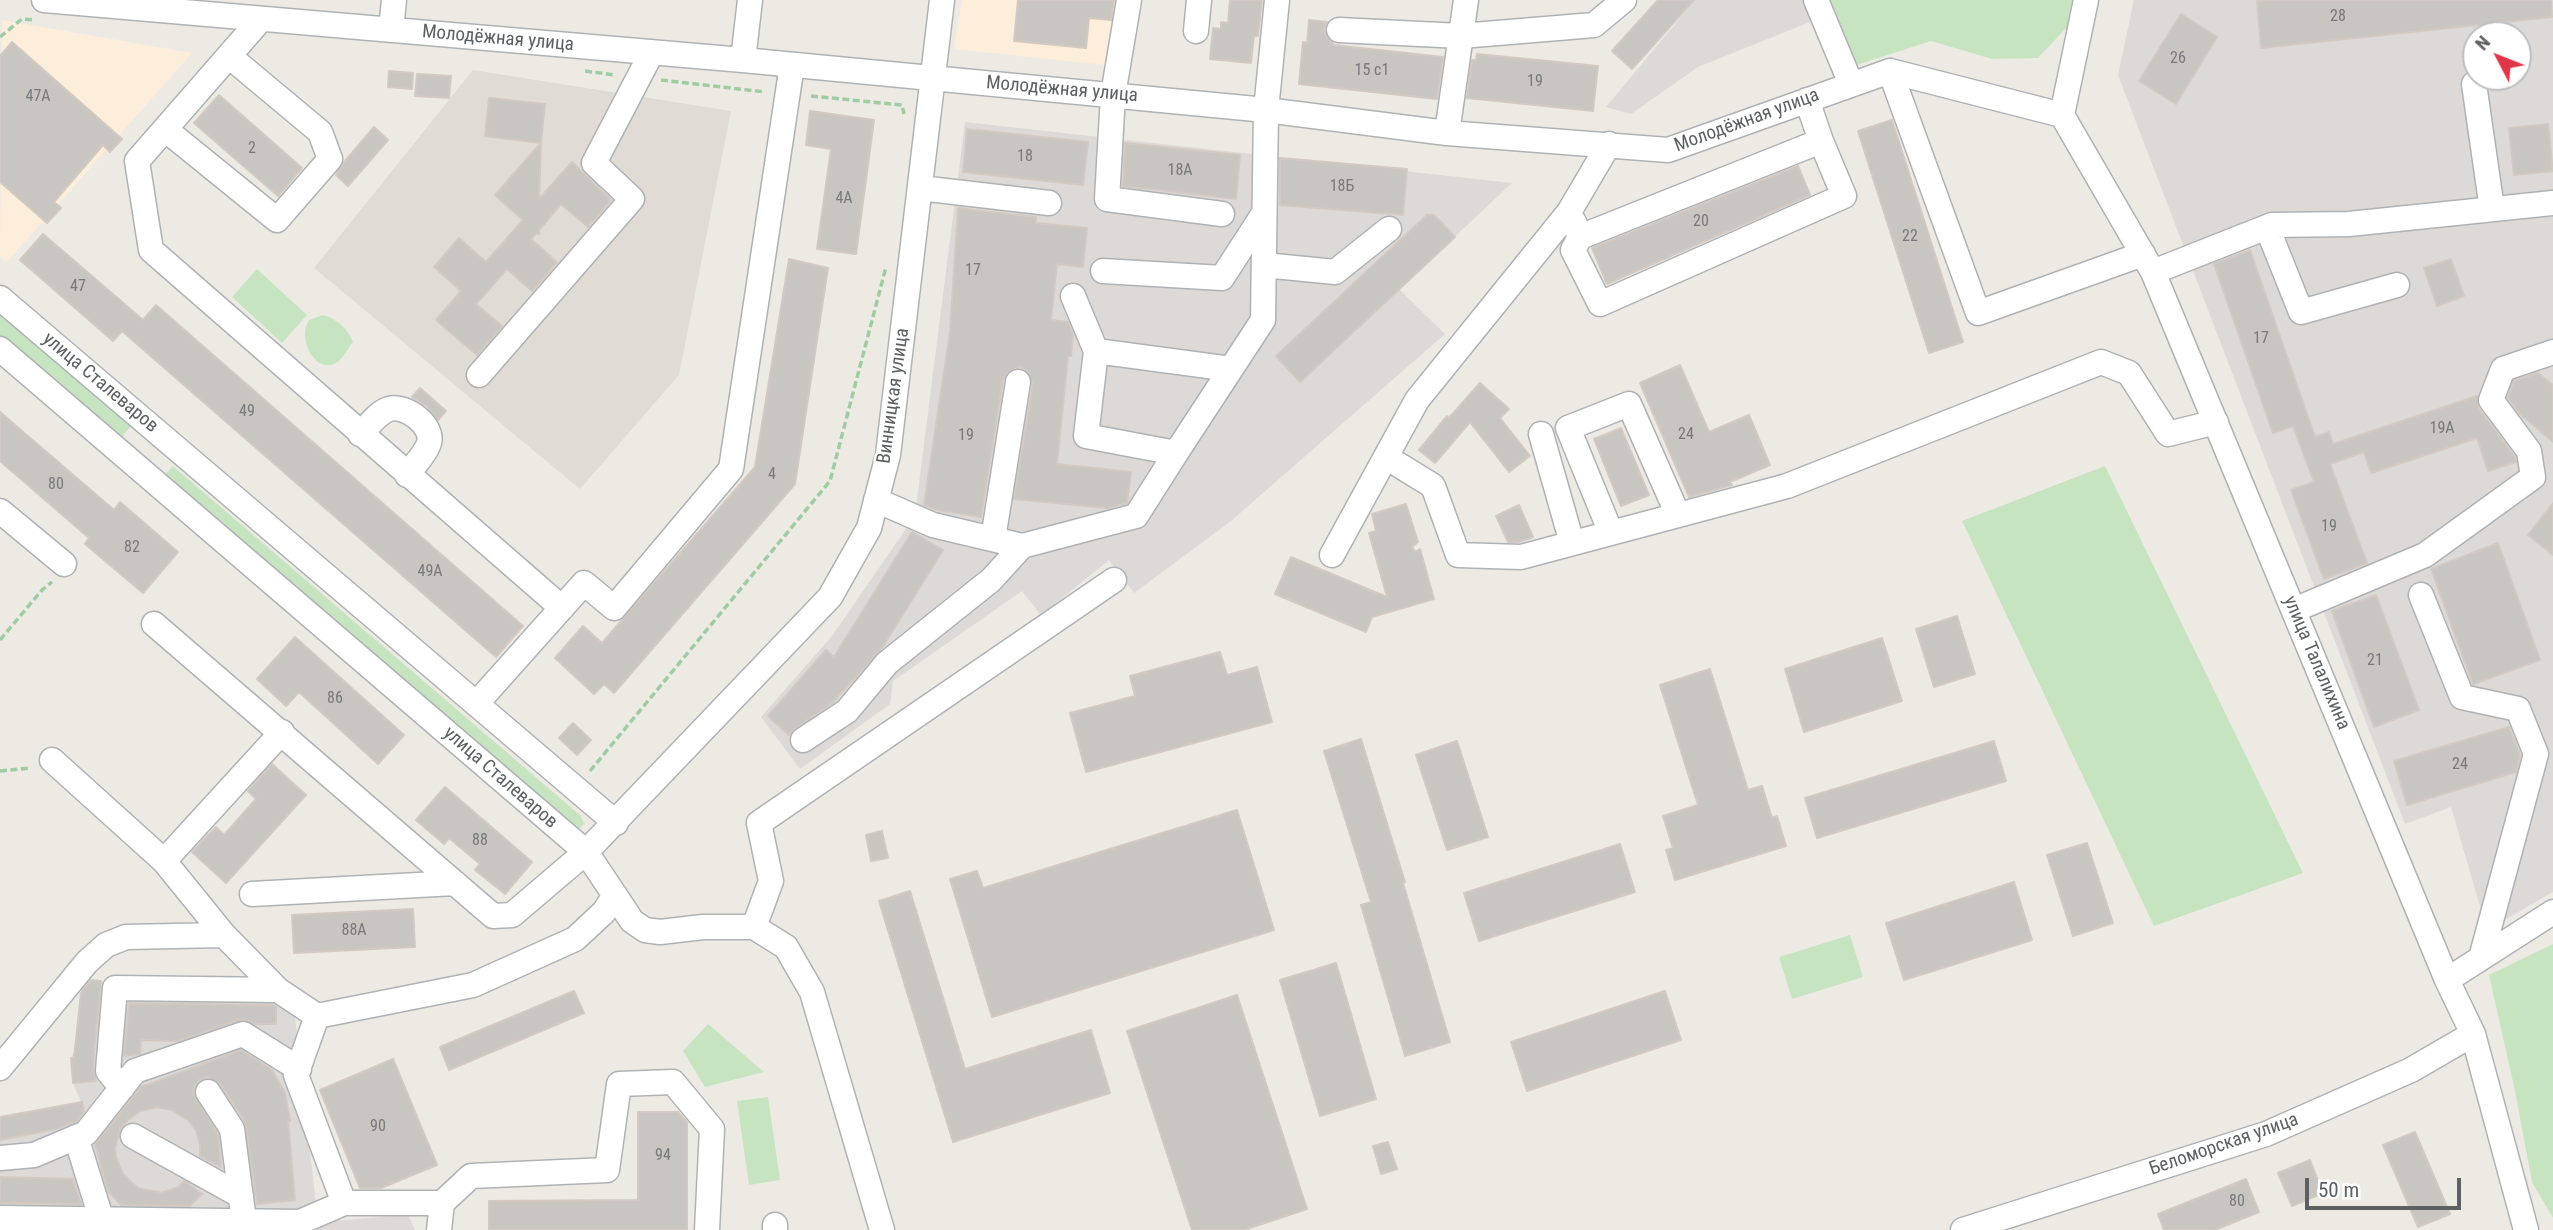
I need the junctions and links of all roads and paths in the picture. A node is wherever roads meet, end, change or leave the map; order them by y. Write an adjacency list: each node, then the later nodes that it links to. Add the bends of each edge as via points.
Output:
1 (394, 0): 14 (street)
2 (750, 0): 21 (street)
3 (942, 0): 26 (street, Винницкая улица)
4 (1129, 0): 30 (street)
5 (1193, 0): 6 (street)
6 (1199, 0): 16 (street)
7 (1277, 0): 32 (street)
8 (1466, 0): 17 (street)
9 (1624, 0): 17 (street, via 1594,25)
10 (1816, 0): 27 (street)
11 (2086, 0): 33 (street)
12 (40, 10): 13 (street, Молодёжная улица); 18 (path)
13 (261, 19): 14 (street, Молодёжная улица); 20 (street)
14 (391, 30): 19 (street, Молодёжная улица)
15 (1339, 30): 17 (street)
16 (1196, 31)
17 (1461, 36): 36 (street)
18 (0, 37)
19 (652, 52): 21 (street, Молодёжная улица); 25 (street)
20 (229, 56): 35 (street); 35 (street, via 320,132 330,159 277,220)
21 (743, 60): 22 (street, Молодёжная улица)
22 (792, 65): 26 (street, Молодёжная улица); 29 (street)
23 (585, 71): 25 (path)
24 (1890, 71): 27 (street, Молодёжная улица); 33 (street); 50 (street, via 1978,313)
25 (639, 77): 29 (path); 60 (street, via 594,163 632,199)
26 (935, 78): 30 (street, Молодёжная улица); 39 (street, Винницкая улица)
27 (1851, 84): 31 (street, Молодёжная улица)
28 (2475, 91): 42 (street)
29 (788, 94): 34 (path, via 902,105); 81 (street, via 731,469 614,608 584,583)
30 (1114, 95): 32 (street, Молодёжная улица); 45 (street, via 1107,200)
31 (1807, 100): 37 (street); 38 (street, Молодёжная улица, via 1668,150)
32 (1266, 110): 36 (street, Молодёжная улица); 44 (street)
33 (2063, 115): 50 (street, улица Талалихина)
34 (906, 119)
35 (166, 130): 65 (street, via 137,161 151,250)
36 (1447, 133): 38 (street, Молодёжная улица)
37 (1821, 141): 48 (street); 48 (street, via 1844,196 1600,304 1573,250)
38 (1609, 144): 43 (street)
39 (920, 188): 40 (street); 70 (street, Винницкая улица, via 888,456)
40 (1049, 203)
41 (2553, 203): 42 (street)
42 (2492, 209): 46 (street, via 2349,224)
43 (1569, 212): 48 (street); 67 (street, via 1417,400)
44 (1265, 213): 51 (street); 52 (street, via 1222,278)
45 (1222, 214)
46 (2267, 227): 50 (street); 53 (street, via 2301,312)
47 (1388, 229): 51 (street, via 1335,272)
48 (1580, 237)
49 (888, 260): 90 (path, via 830,481)
50 (2148, 263): 62 (street, улица Талалихина)
51 (1264, 265): 59 (street, via 1263,320)
52 (1103, 271)
53 (2397, 285)
54 (1073, 296): 57 (street)
55 (0, 298): 63 (street, улица Сталеваров)
56 (0, 349): 68 (street, улица Сталеваров)
57 (1096, 351): 59 (street); 66 (street, via 1086,436)
58 (2553, 352): 82 (street, via 2503,369 2491,400 2529,451 2533,477 2425,555)
59 (1231, 369): 66 (street)
60 (479, 375)
61 (1018, 382): 74 (street)
62 (2216, 422): 72 (street, via 2168,434 2129,373 2101,362 1787,486); 82 (street, улица Талалихина)
63 (159, 433): 68 (street); 85 (street, улица Сталеваров)
64 (1541, 433): 75 (street)
65 (360, 435): 69 (street); 69 (street, via 381,412 404,408 429,433 429,445)
66 (1176, 453): 76 (street, via 1136,516)
67 (1386, 457): 75 (street, via 1433,486 1458,555 1521,557); 77 (street)
68 (132, 463): 92 (street, улица Сталеваров)
69 (407, 475): 81 (street)
70 (876, 499): 74 (street, via 933,525); 91 (street, Винницкая улица, via 869,528 830,597)
71 (0, 511): 78 (street)
72 (1678, 515): 73 (street); 73 (street, via 1629,404 1568,428)
73 (1611, 533): 75 (street)
74 (993, 539): 76 (street)
75 (1572, 543)
76 (1022, 546): 87 (street, via 990,580 887,663 847,710)
77 (1332, 555)
78 (64, 564): 84 (path, via 61,576 42,590)
79 (1114, 580): 98 (street, via 759,823 771,881)
80 (2421, 595): 100 (street, via 2462,698 2518,709 2536,754)
81 (562, 608): 85 (street)
82 (2294, 610): 101 (street, улица Талалихина)
83 (154, 624): 86 (street, Винницкая улица)
84 (0, 640)
85 (476, 704): 91 (street, улица Сталеваров)
86 (282, 732): 93 (street); 94 (street, Винницкая улица)
87 (803, 740)
88 (52, 760): 89 (path, via 30,769); 93 (street)
89 (0, 771)
90 (589, 772)
91 (616, 822): 92 (street, Винницкая улица)
92 (586, 852): 94 (street, Винницкая улица, via 512,915 493,916); 96 (street, улица Сталеваров)
93 (164, 861): 99 (street)
94 (455, 883): 95 (street)
95 (253, 894)
96 (615, 895): 98 (street, улица Сталеваров, via 632,921 645,930); 103 (street, via 575,939 473,985)
97 (2553, 912): 100 (street)
98 (754, 927): 120 (street, via 786,947 812,992)
99 (224, 935): 102 (street); 105 (street, via 126,937 106,945)
100 (2481, 958): 101 (street)
101 (2447, 980): 104 (street, улица Талалихина)
102 (278, 990): 103 (street); 107 (street, via 115,988 108,1071)
103 (317, 1016): 106 (street)
104 (2473, 1034): 121 (street, Беломорская улица, via 2411,1070 2266,1134); 122 (street, улица Талалихина)
105 (0, 1068)
106 (299, 1069): 107 (street, via 243,1034 135,1071); 113 (street, via 296,1075)
107 (122, 1088): 110 (street, via 86,1133)
108 (208, 1092): 112 (street, via 232,1129)
109 (133, 1136): 112 (street)
110 (76, 1137): 111 (street, via 34,1155); 116 (street)
111 (0, 1158)
112 (241, 1196): 117 (street)
113 (344, 1202): 114 (street); 117 (street, via 300,1222)
114 (442, 1203): 118 (street); 119 (street, via 471,1176 607,1170 618,1084 673,1082 712,1129)
115 (0, 1218): 116 (street)
116 (102, 1221): 117 (street)
117 (244, 1221)
118 (439, 1230)
119 (707, 1230)
120 (882, 1230)
121 (1963, 1230)
122 (2526, 1230)

